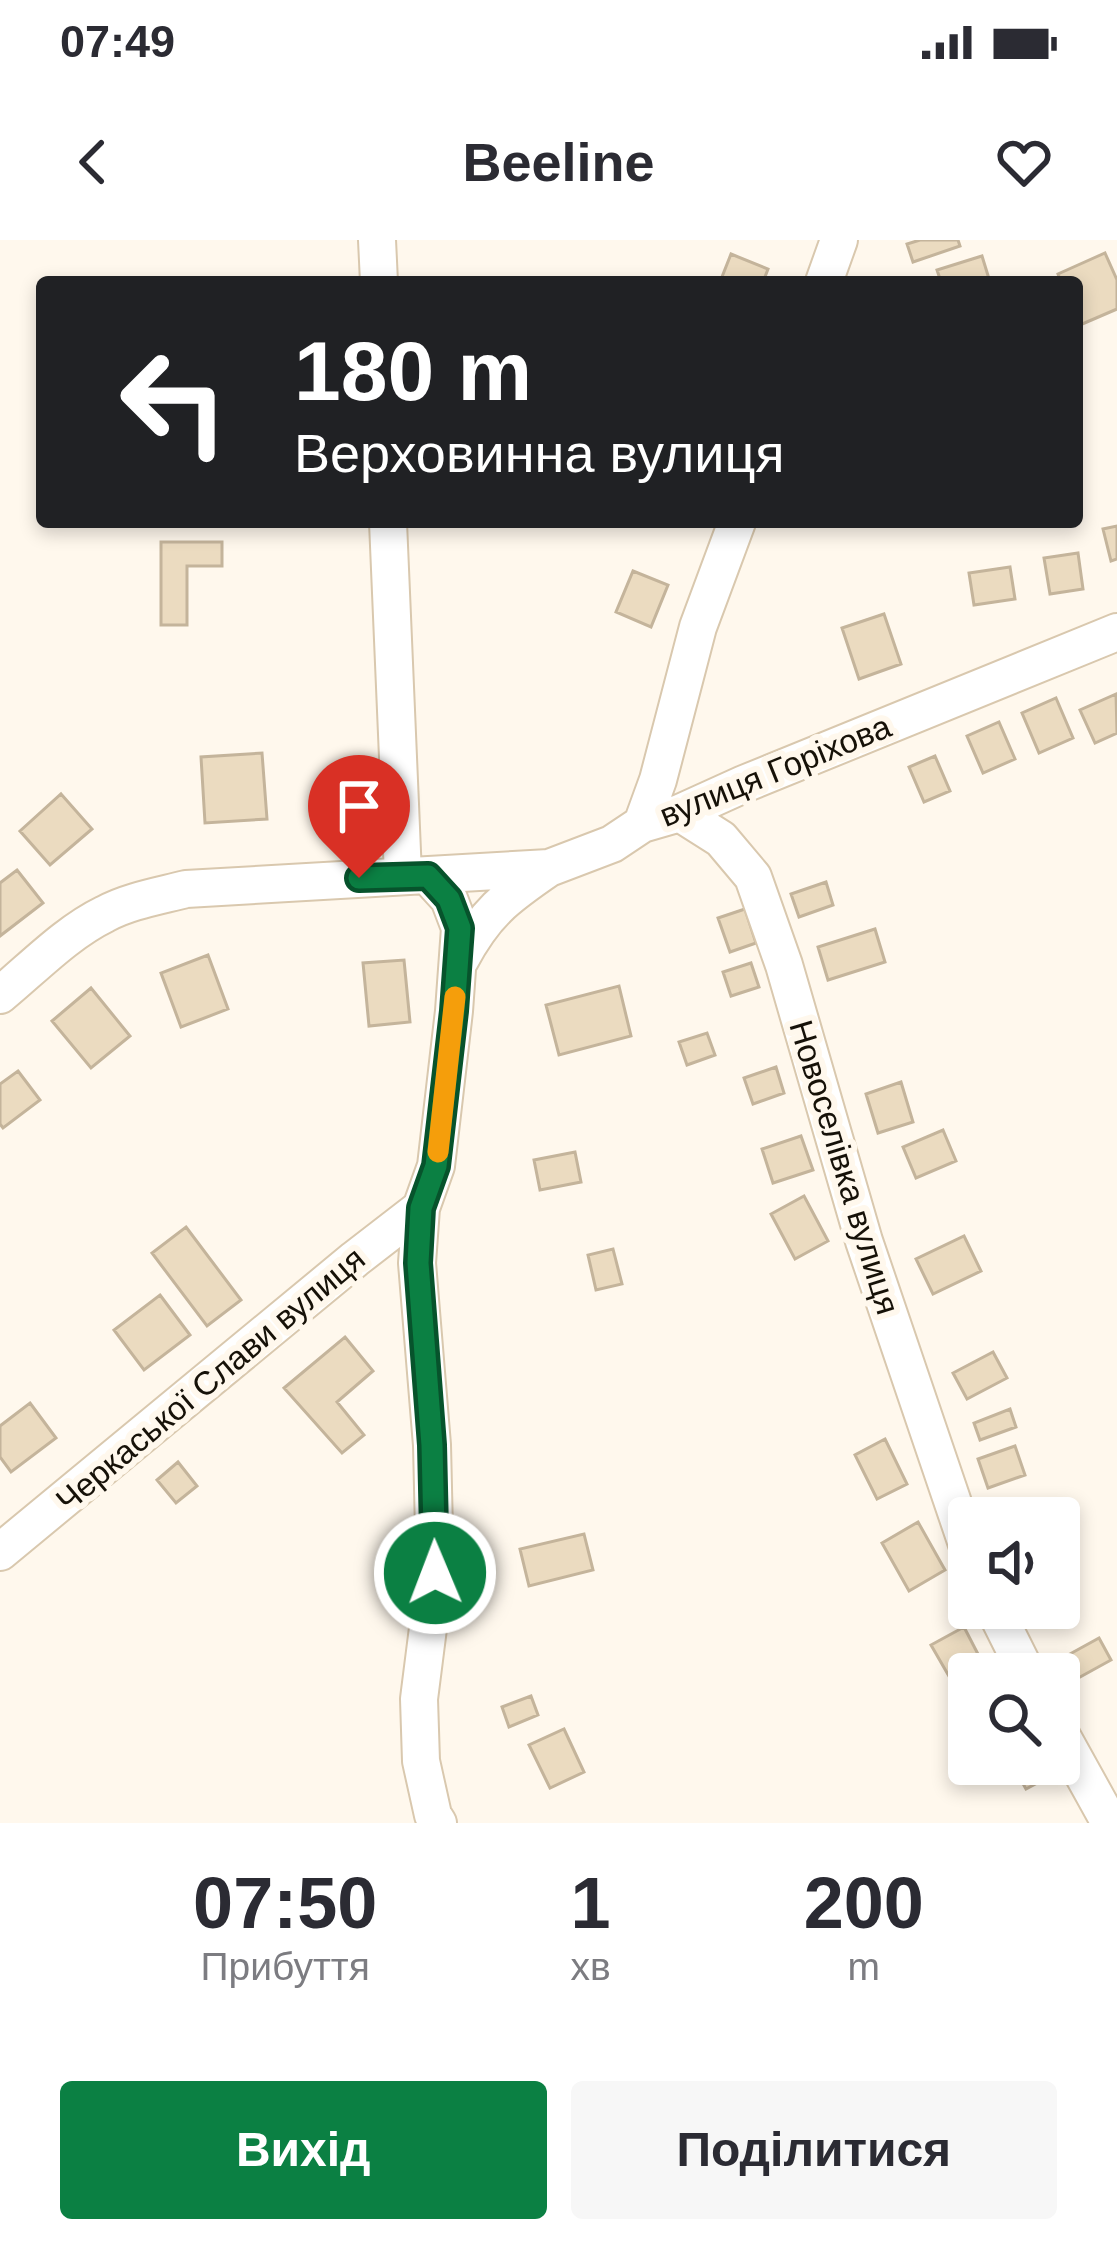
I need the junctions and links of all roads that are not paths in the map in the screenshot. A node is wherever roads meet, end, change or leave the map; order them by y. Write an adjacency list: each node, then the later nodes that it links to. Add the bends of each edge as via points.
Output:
1 (377, 240): 3 (street)
2 (839, 240): 4 (street)
3 (379, 276)
4 (826, 276)
5 (388, 528): 11 (street)
6 (735, 528): 9 (street)
7 (1117, 632): 8 (street, вулиця Горіхова)
8 (680, 813): 9 (street, вулиця Горіхова); 15 (street, Новоселівка вулиця, via 722,839 753,877)
9 (642, 824): 10 (street, вулиця Горіхова)
10 (549, 868): 11 (street, вулиця Горіхова); 12 (street, via 495,908)
11 (415, 875): 12 (street, via 456,913); 13 (street, вулиця Горіхова, via 145,899 104,914)
12 (458, 963): 14 (street, via 436,1166)
13 (0, 995)
14 (421, 1208): 16 (street, Черкаської Слави вулиця); 18 (street, via 435,1573 418,1699 421,1760)
15 (951, 1497)
16 (0, 1552)
17 (1080, 1769): 19 (street)
18 (438, 1823)
19 (1110, 1823)

